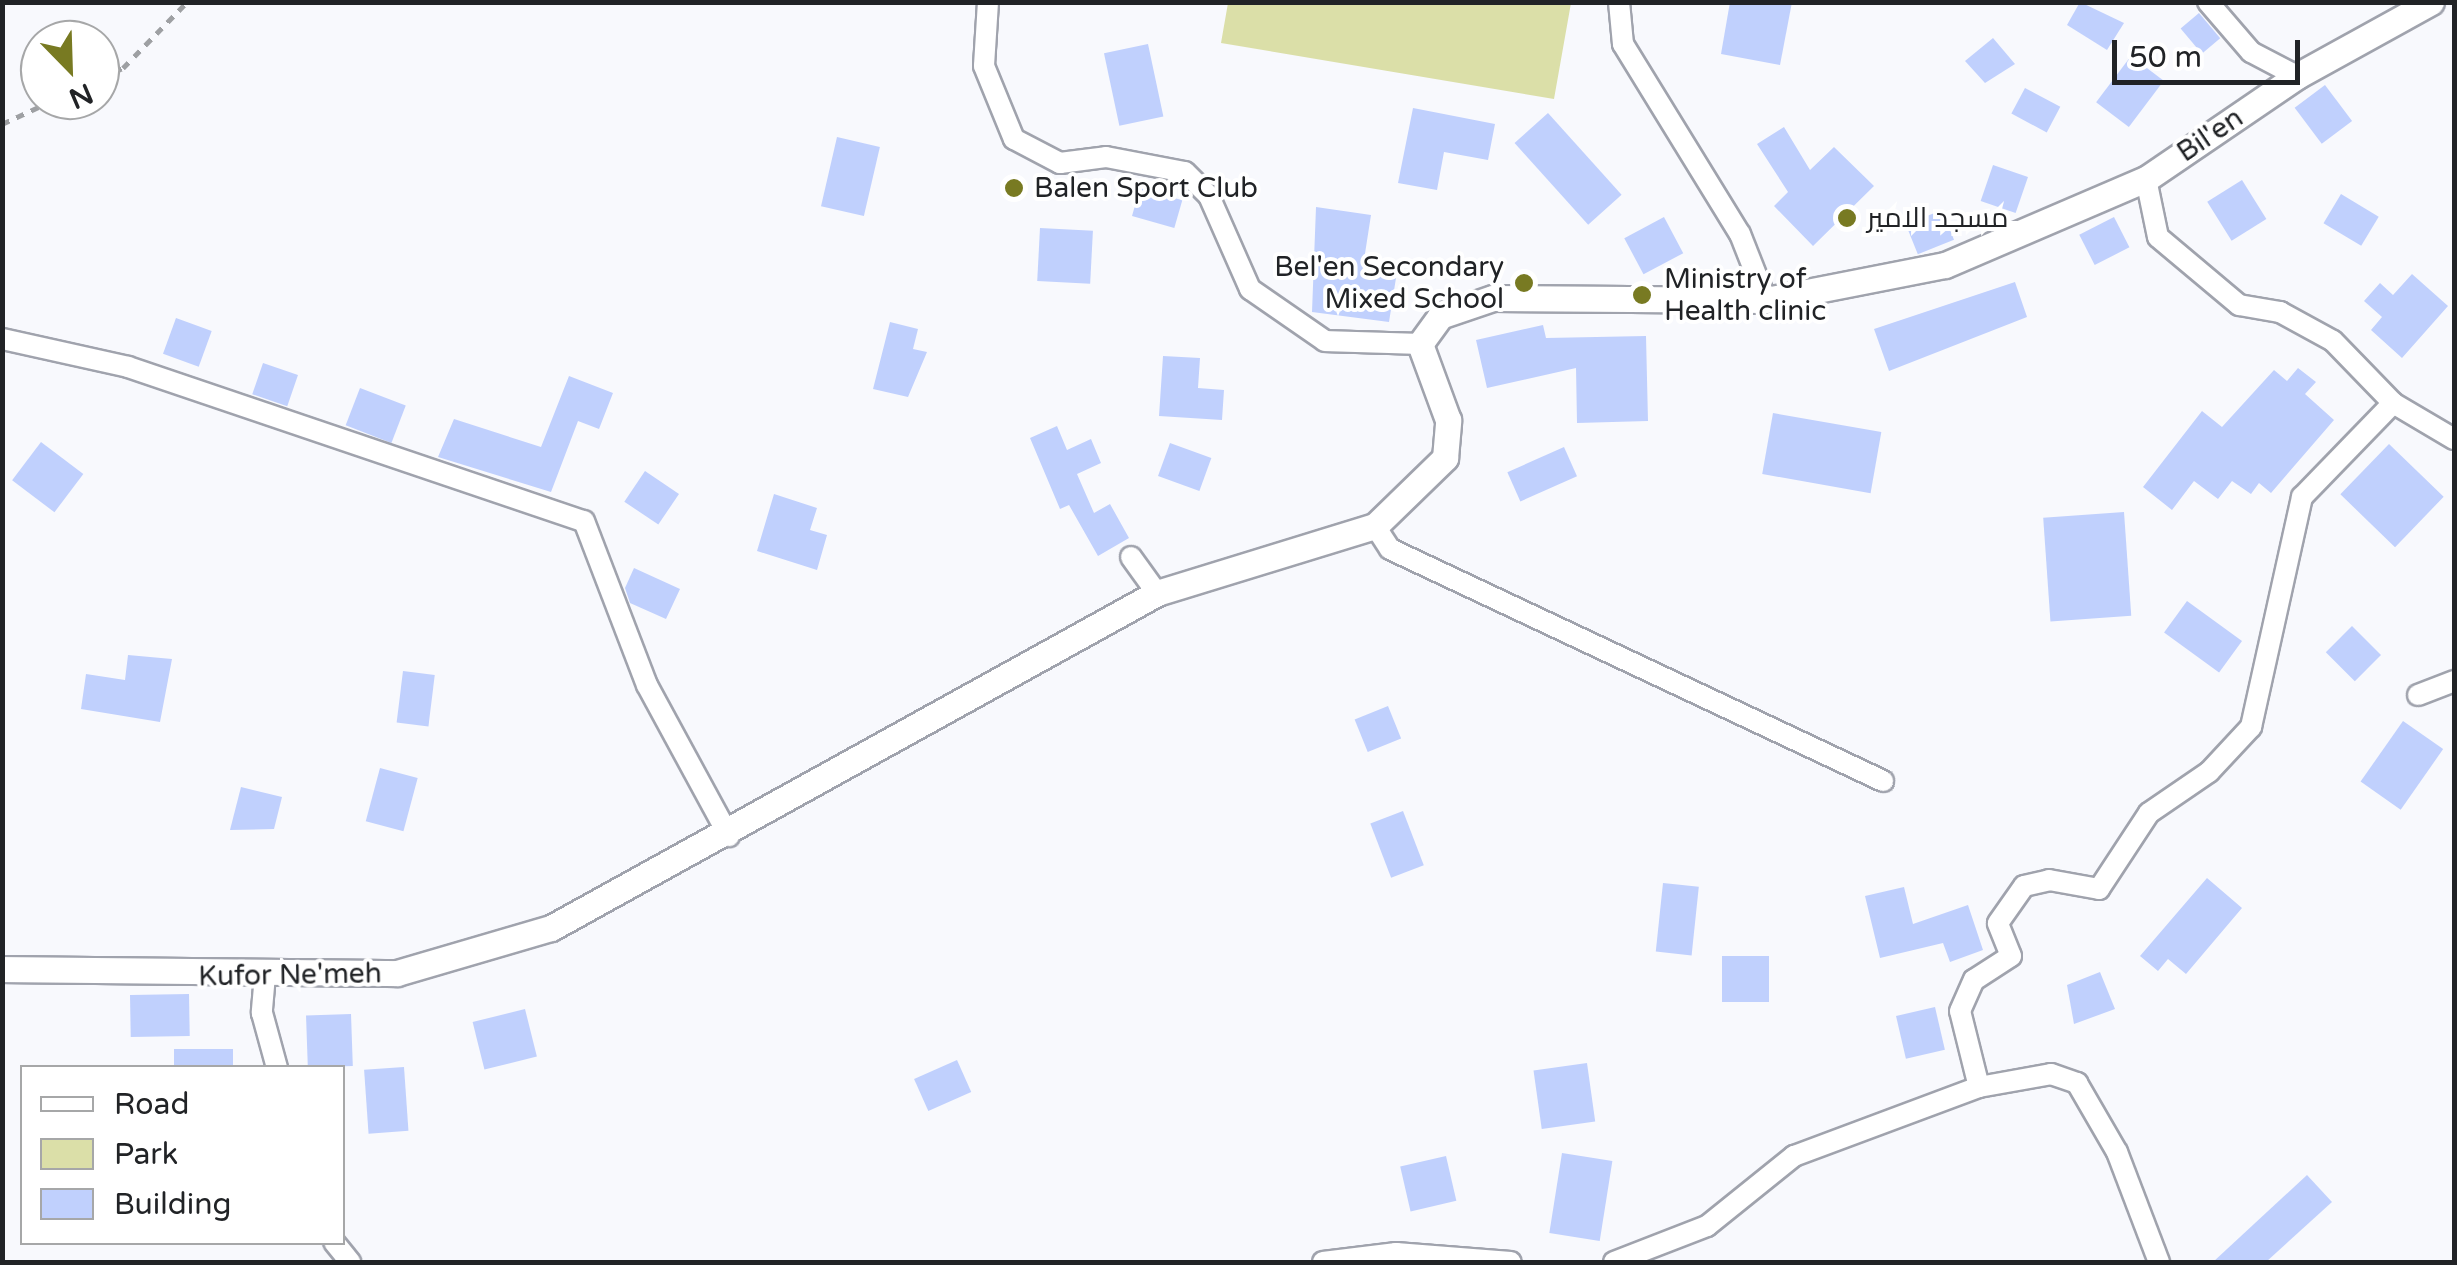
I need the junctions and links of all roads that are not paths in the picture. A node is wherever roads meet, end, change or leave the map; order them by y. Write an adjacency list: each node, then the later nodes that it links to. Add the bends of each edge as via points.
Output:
1 (988, 2): 9 (street, via 984,66 1014,139 1060,163 1106,157 1184,172 1209,196 1250,289 1325,342)
2 (1620, 2): 7 (street, via 1623,44 1740,234)
3 (2208, 2): 5 (street, via 2250,52)
4 (2431, 2): 5 (street, Bil'en)
5 (2296, 76): 6 (street, Bil'en)
6 (2146, 179): 7 (street, Bil'en, via 1945,264); 10 (street, via 2158,238 2240,306 2280,312 2332,341)
7 (1766, 300): 9 (street, Bil'en, via 1493,298 1440,316)
8 (2, 338): 18 (street, via 128,367 584,521 647,686)
9 (1420, 344): 12 (street, via 1448,420 1445,458)
10 (2393, 403): 11 (street); 22 (street, via 2302,497 2251,727 2209,772 2149,813 2100,890 2048,880 2024,886 1998,923 2011,956 1974,980 1960,1011)
11 (2454, 438)
12 (1375, 526): 14 (street, Kufor Ne'meh); 17 (street, via 1390,549)
13 (1131, 557): 14 (street)
14 (1158, 593): 18 (street, Kufor Ne'meh)
15 (2454, 681): 16 (street)
16 (2418, 694)
17 (1883, 780)
18 (729, 836): 20 (street, Kufor Ne'meh, via 550,928 396,973)
19 (2, 970): 20 (street, Kufor Ne'meh)
20 (266, 975): 21 (street, via 262,1012)
21 (277, 1065)
22 (1979, 1087): 25 (street, via 1794,1156 1708,1226); 26 (street, via 2050,1074 2077,1083 2117,1152)
23 (1323, 1262): 24 (street, via 1396,1253)
24 (1511, 1262)
25 (1614, 1262)
26 (2159, 1262)

